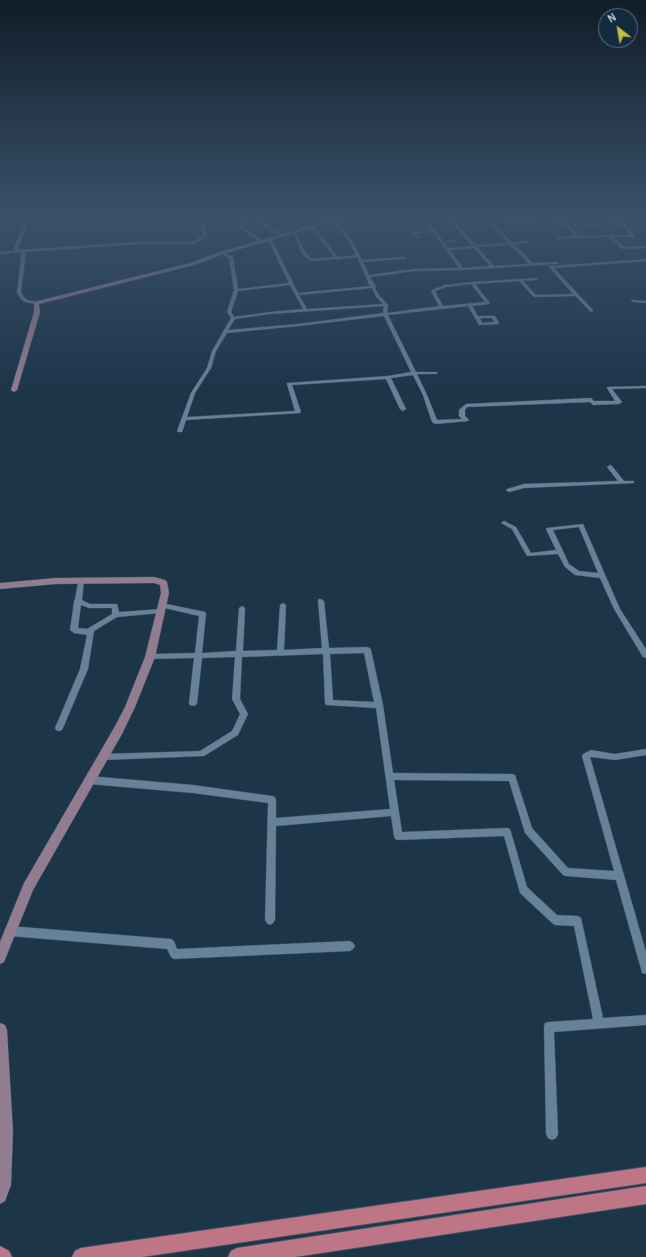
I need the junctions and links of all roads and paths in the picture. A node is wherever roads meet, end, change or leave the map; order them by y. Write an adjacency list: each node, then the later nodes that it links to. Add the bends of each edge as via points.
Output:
1 (21, 276): 17 (street, via 21,297)
2 (145, 276): 17 (street)
3 (234, 276): 12 (street)
4 (287, 276): 10 (street)
5 (369, 276): 11 (street)
6 (559, 276): 14 (street)
7 (536, 279): 8 (street)
8 (521, 281): 9 (street); 14 (street, via 535,296)
9 (472, 283): 19 (street, via 488,303); 20 (street, via 445,286 433,291)
10 (291, 284): 12 (street); 13 (street)
11 (374, 287): 13 (street); 18 (street, via 377,296)
12 (236, 290): 26 (street, via 229,312)
13 (296, 294): 22 (street)
14 (577, 295): 21 (street)
15 (633, 301): 16 (street)
16 (646, 302)
17 (36, 303): 33 (street, via 37,312)
18 (386, 305): 22 (street); 24 (street)
19 (470, 305): 20 (street); 25 (street)
20 (442, 307): 24 (street)
21 (590, 310)
22 (306, 311): 23 (street)
23 (293, 312): 26 (street); 27 (street)
24 (385, 314): 27 (street); 29 (street)
25 (478, 317)
26 (233, 318): 28 (street)
27 (298, 325): 28 (street)
28 (224, 332): 35 (street, via 209,368 193,393)
29 (414, 373): 30 (street); 31 (street); 32 (street, via 435,422 466,420 462,416 462,410 466,406 591,400 593,403 619,402 608,388)
30 (436, 373)
31 (388, 377): 34 (street); 35 (street, via 289,384 298,412)
32 (646, 387)
33 (14, 390)
34 (403, 409)
35 (184, 419): 36 (street)
36 (180, 431)
37 (610, 467): 38 (street)
38 (622, 482): 39 (street); 40 (street, via 524,486)
39 (632, 482)
40 (509, 490)
41 (504, 523): 42 (street, via 514,528 529,554)
42 (560, 552): 43 (street, via 567,565 577,573); 43 (street, via 549,529 581,525)
43 (603, 576): 57 (street, via 617,609)
44 (81, 580): 45 (street); 46 (street); 49 (street, via 162,582 165,593)
45 (0, 586)
46 (77, 601): 51 (street, via 89,606 115,606); 52 (street, via 74,630)
47 (321, 601): 53 (street)
48 (283, 605): 54 (street)
49 (162, 608): 51 (street); 56 (street, via 203,614); 58 (street)
50 (242, 608): 55 (street)
51 (116, 615): 52 (street)
52 (87, 632): 61 (street, via 91,632 84,669)
53 (326, 651): 54 (street); 60 (street, via 367,650); 60 (street, via 329,703)
54 (280, 653): 55 (street)
55 (239, 654): 56 (street); 63 (street, via 236,699 244,714 234,733 200,754)
56 (198, 655): 58 (street); 59 (street)
57 (646, 655)
58 (150, 657): 63 (street, via 130,707)
59 (193, 702)
60 (379, 705): 64 (street)
61 (59, 728)
62 (646, 752): 68 (street, via 615,757 591,754 586,756)
63 (103, 757): 65 (street)
64 (390, 776): 66 (street); 68 (street, via 512,778 528,830 566,872)
65 (89, 780): 67 (street, via 193,789 272,800); 70 (street, via 28,887)
66 (395, 812): 67 (street); 75 (street, via 398,836 507,832 523,890 555,920 578,921)
67 (272, 822): 69 (street)
68 (620, 876): 73 (street)
69 (270, 920)
70 (9, 932): 71 (street, via 171,944 174,954); 72 (street)
71 (350, 946)
72 (0, 958)
73 (646, 969)
74 (646, 1020): 75 (street)
75 (599, 1023): 77 (street, via 549,1027)
76 (0, 1030): 80 (street, via 6,1132)
77 (552, 1134)
78 (646, 1175): 83 (main road)
79 (646, 1195): 84 (main road)
80 (0, 1196)
81 (0, 1255): 82 (main road)
82 (3, 1257)
83 (81, 1257)
84 (237, 1257)

